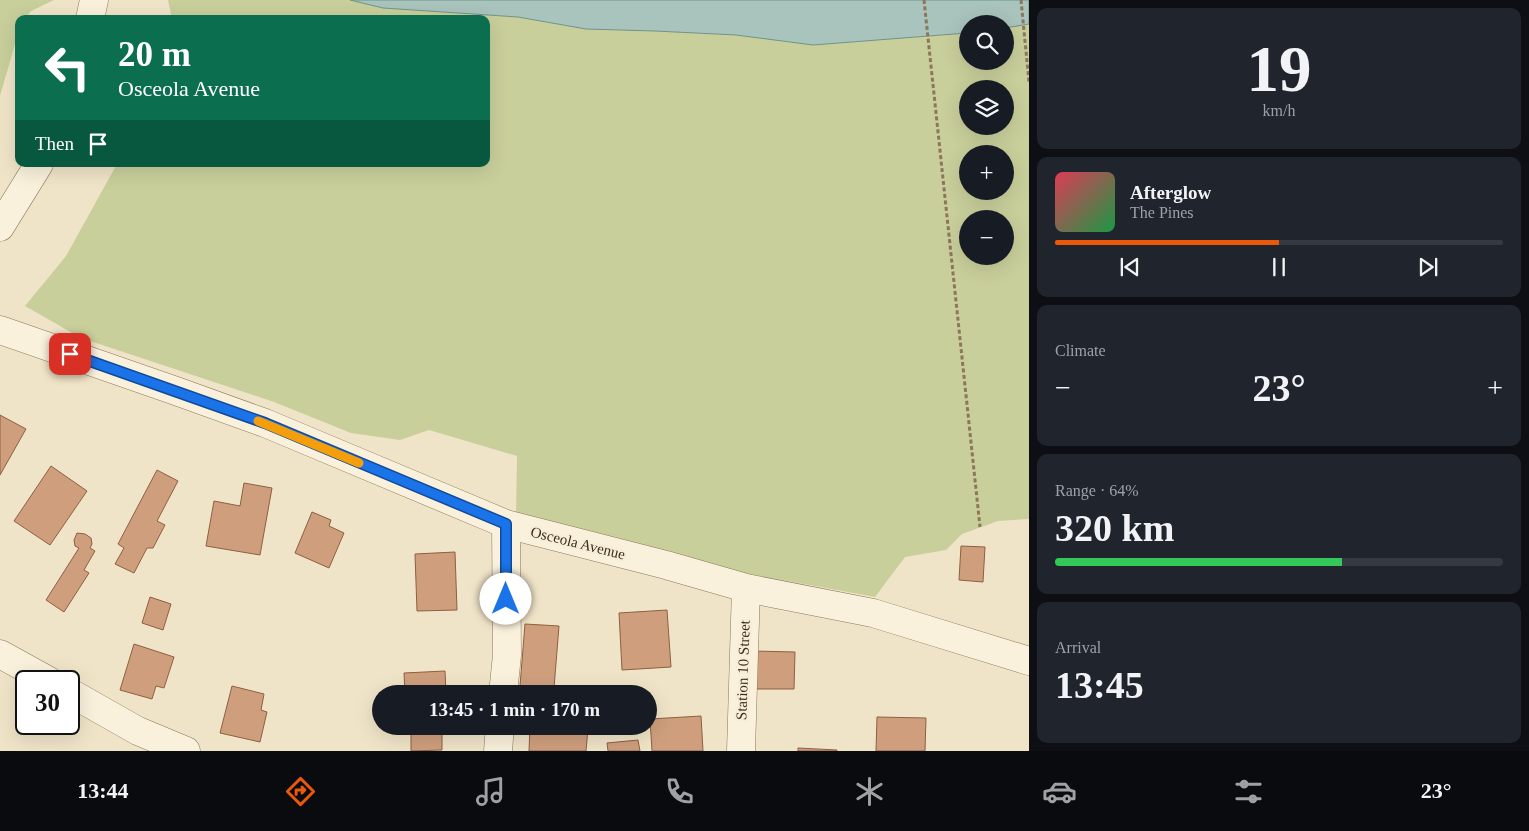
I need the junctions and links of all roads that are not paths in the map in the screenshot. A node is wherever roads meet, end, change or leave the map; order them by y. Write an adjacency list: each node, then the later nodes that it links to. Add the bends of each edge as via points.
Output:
1 (94, 0): 2 (street)
2 (91, 15)
3 (37, 167): 4 (street)
4 (0, 227)
5 (0, 330): 6 (street, Osceola Avenue, via 265,423)
6 (506, 524): 7 (street, Osceola Avenue); 11 (street)
7 (746, 588): 9 (street, Osceola Avenue, via 873,613); 16 (street, Station 10 Street)
8 (0, 654): 10 (street)
9 (1029, 661)
10 (29, 670)
11 (504, 685)
12 (80, 698): 14 (street, via 138,731)
13 (499, 735): 15 (street)
14 (186, 751)
15 (498, 751)
16 (741, 751)

